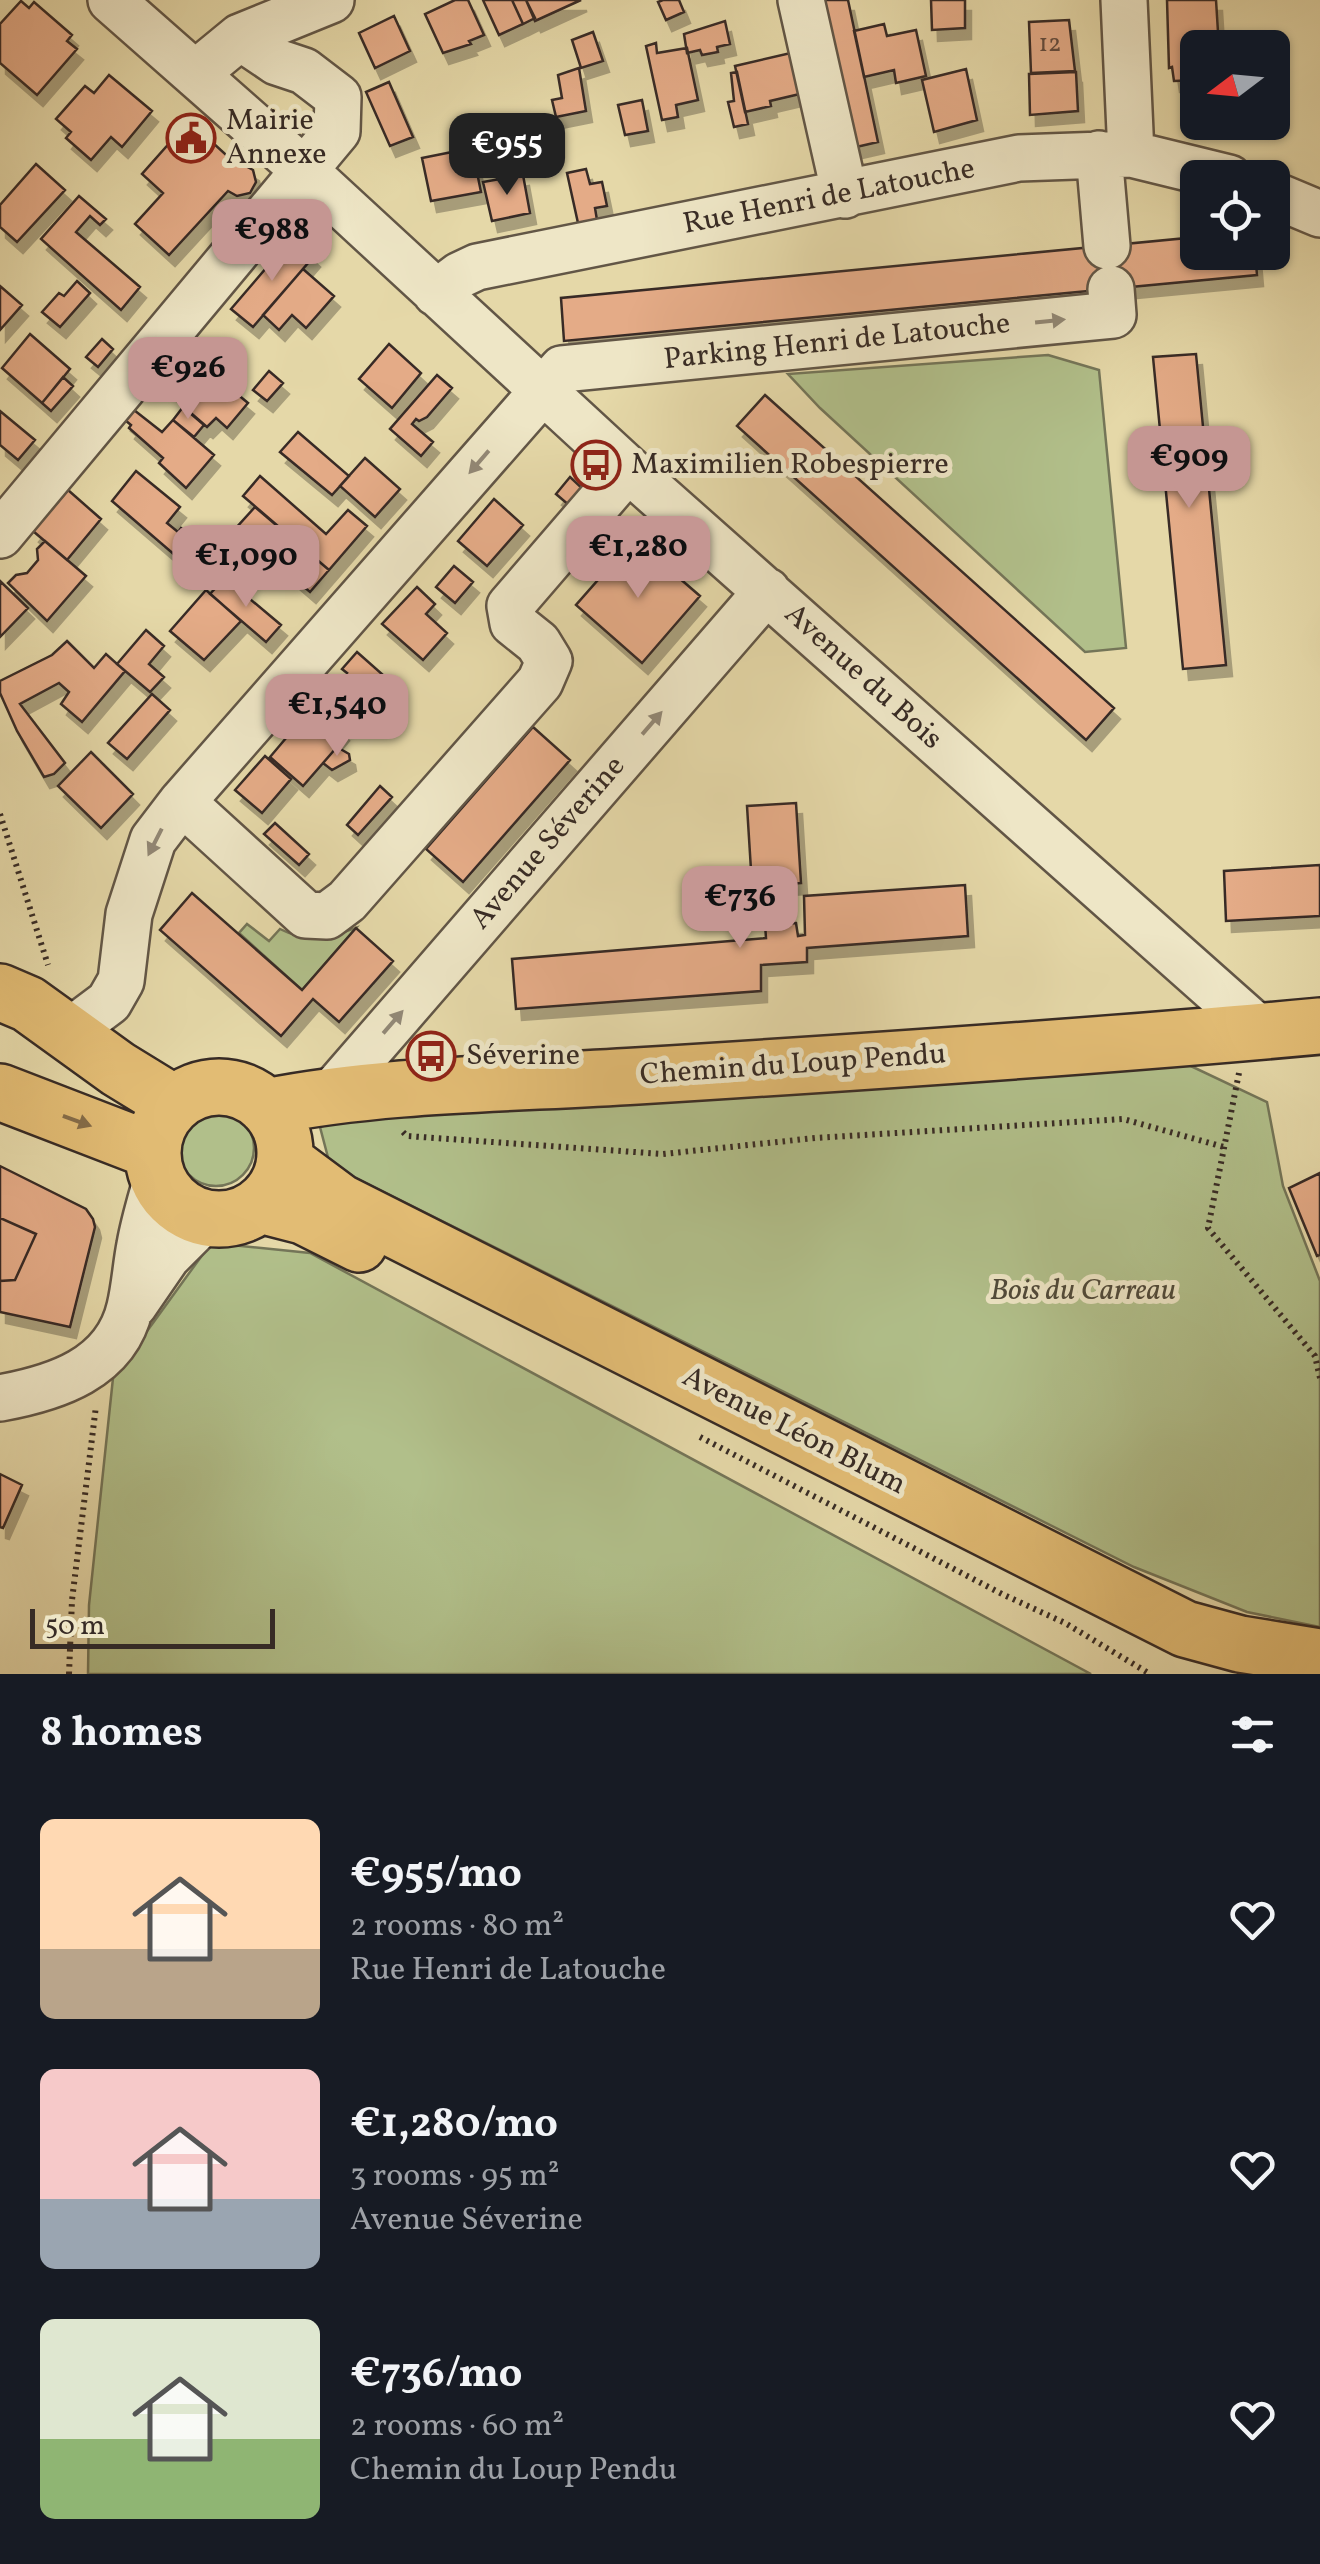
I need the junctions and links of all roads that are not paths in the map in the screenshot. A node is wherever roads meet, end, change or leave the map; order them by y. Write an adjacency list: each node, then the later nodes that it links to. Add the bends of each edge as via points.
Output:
1 (110, 0): 6 (street, Avenue du Bois)
2 (332, 0): 5 (street)
3 (802, 0): 10 (street)
4 (1124, 0): 7 (street, Parking Henri de Latouche)
5 (244, 19): 6 (street); 9 (street, via 277,62 304,70 338,97 337,131)
6 (195, 74): 9 (street, Avenue du Bois)
7 (1115, 154): 8 (street, Rue Henri de Latouche); 10 (street, Rue Henri de Latouche, via 1019,158); 14 (street, Parking Henri de Latouche, one-way to 7, via 562,369 1113,315)
8 (1180, 168)
9 (305, 171): 13 (street, Avenue du Bois); 16 (street)
10 (846, 195): 13 (street, Rue Henri de Latouche, via 477,267)
11 (1290, 202): 12 (street)
12 (1320, 214)
13 (436, 293): 14 (street, Avenue du Bois)
14 (542, 388): 15 (street, Avenue du Bois); 18 (street, one-way to 18)
15 (628, 469): 17 (street, Avenue du Bois); 18 (street, via 510,606 513,623 549,661 540,682 327,916 306,915)
16 (0, 535)
17 (767, 591): 21 (street, Avenue du Bois); 23 (street, Avenue Séverine, one-way to 17)
18 (182, 802): 19 (street, one-way to 19, via 153,840 129,914 121,981 108,1002)
19 (29, 1004): 25 (main road, via 118,1069)
20 (1320, 1026): 21 (main road, Chemin du Loup Pendu)
21 (1254, 1032): 23 (main road, Chemin du Loup Pendu)
22 (0, 1092): 25 (main road, one-way to 25)
23 (350, 1094): 24 (main road, Chemin du Loup Pendu)
24 (266, 1107): 25 (main road, via 221,1088 192,1093); 26 (main road, via 284,1142)
25 (162, 1144): 27 (main road, via 176,1204); 28 (street)
26 (272, 1183): 27 (main road, via 235,1218); 30 (main road, Avenue Léon Blum, via 340,1202 1186,1629); 31 (main road, Avenue Léon Blum, via 303,1216)
27 (206, 1218): 28 (street)
28 (130, 1310): 29 (street, via 114,1345 92,1365 64,1383)
29 (0, 1398)
30 (1320, 1658)
31 (1209, 1674)

